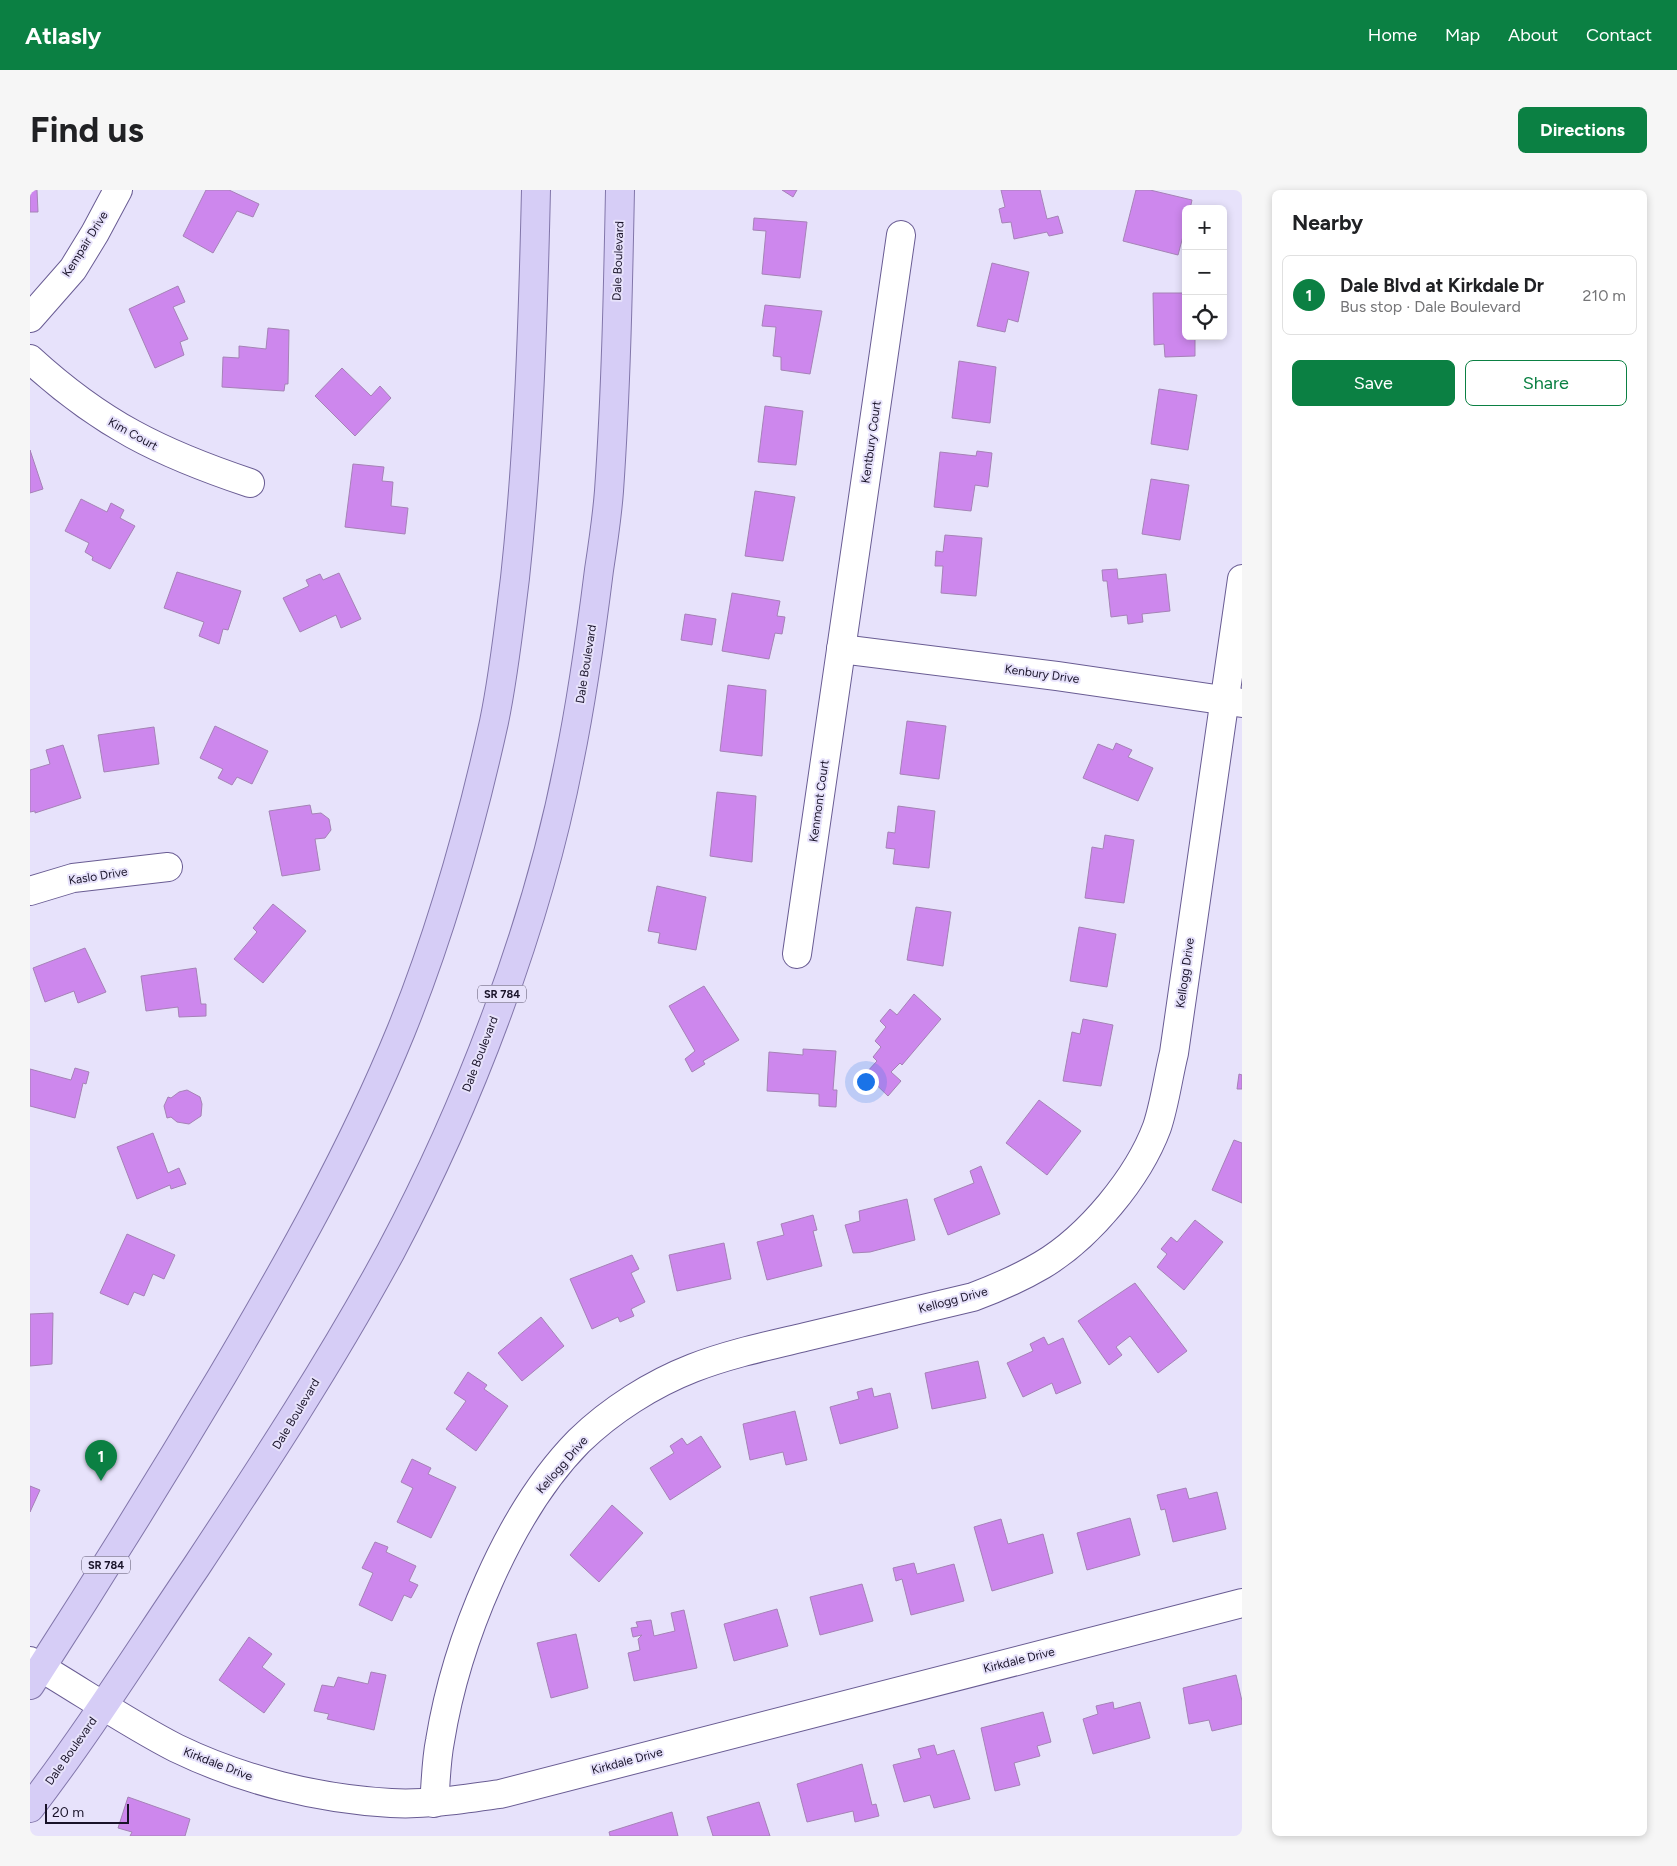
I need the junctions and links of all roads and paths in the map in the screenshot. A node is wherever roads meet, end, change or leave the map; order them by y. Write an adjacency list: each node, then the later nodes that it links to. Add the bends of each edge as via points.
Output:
1 (118, 190): 5 (street, Kempair Drive, via 72,268)
2 (536, 190): 15 (main road, SR 784, via 532,362 522,514 508,642 494,720 471,816 433,944 392,1050 340,1164 286,1267 170,1463)
3 (620, 190): 16 (main road, Dale Boulevard / SR 784, via 609,494 592,629 567,772 518,952 478,1063 432,1168 391,1250 336,1348 265,1463)
4 (901, 235): 9 (street, Kentbury Court)
5 (30, 318)
6 (30, 359): 7 (street, Kim Court, via 91,410 142,441 194,465)
7 (250, 483)
8 (1242, 579): 10 (street, Kellogg Drive)
9 (841, 649): 10 (street, Kenbury Drive); 13 (street, Kenmont Court)
10 (1234, 702): 17 (street, Kellogg Drive, via 1174,1053 1157,1127 1138,1165 1108,1207 1078,1238 1044,1264 1006,1284 974,1297 742,1352 693,1368 648,1389 579,1441 542,1484 522,1516 466,1636 452,1682 440,1742)
11 (168, 867): 12 (street, Kaslo Drive, via 74,878)
12 (30, 892)
13 (797, 954)
14 (1242, 1603): 17 (street, Kirkdale Drive, via 500,1794)
15 (34, 1671): 16 (street, Kirkdale Drive)
16 (104, 1705): 17 (street, Kirkdale Drive, via 175,1747 269,1783 330,1796 391,1803); 18 (main road, Dale Boulevard / SR 784)
17 (434, 1803)
18 (30, 1808)

